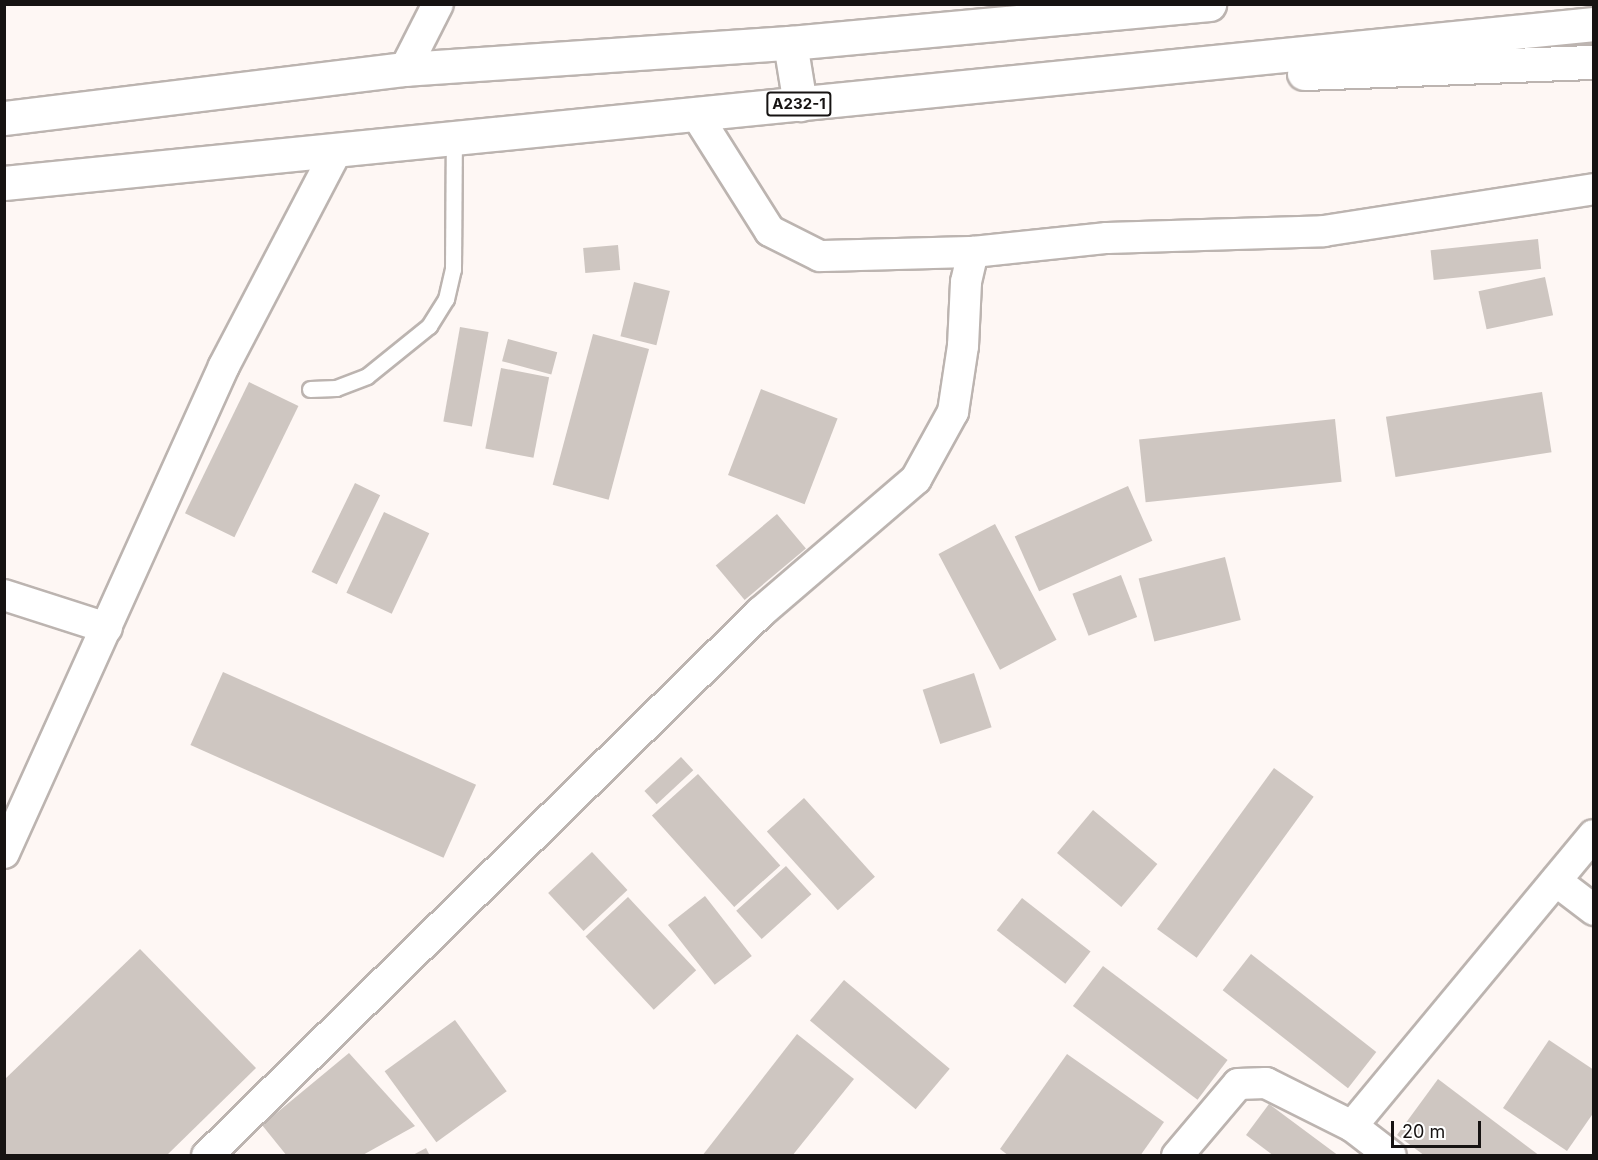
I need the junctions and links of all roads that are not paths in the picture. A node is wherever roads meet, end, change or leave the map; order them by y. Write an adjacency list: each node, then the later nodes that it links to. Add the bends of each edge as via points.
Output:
1 (438, 4): 8 (street)
2 (1094, 4): 4 (highway)
3 (1209, 4): 4 (highway)
4 (999, 22): 6 (highway)
5 (1593, 24): 9 (highway, A232-1)
6 (790, 43): 8 (highway); 10 (highway)
7 (1593, 62): 9 (highway)
8 (405, 69): 12 (highway)
9 (1020, 82): 10 (highway, A232-1)
10 (800, 104): 11 (highway, A232-1)
11 (696, 114): 13 (highway, A232-1); 17 (street, via 770,231 820,256)
12 (4, 118)
13 (454, 139): 14 (highway, A232-1); 18 (lane, via 453,269 446,299 429,326 367,376 336,388)
14 (337, 150): 15 (highway, A232-1); 20 (street, via 224,366)
15 (4, 183)
16 (1593, 189): 17 (street, via 1324,231 1107,238)
17 (973, 252): 26 (street, via 966,282 963,346 953,411 916,479 761,612)
18 (310, 389)
19 (4, 595): 20 (street)
20 (107, 628): 22 (street)
21 (1593, 835): 23 (street)
22 (4, 854)
23 (1556, 880): 24 (street); 25 (street)
24 (1593, 910)
25 (1352, 1126): 27 (street, via 1266,1083 1238,1084); 28 (street)
26 (207, 1155)
27 (1177, 1155)
28 (1391, 1155)

